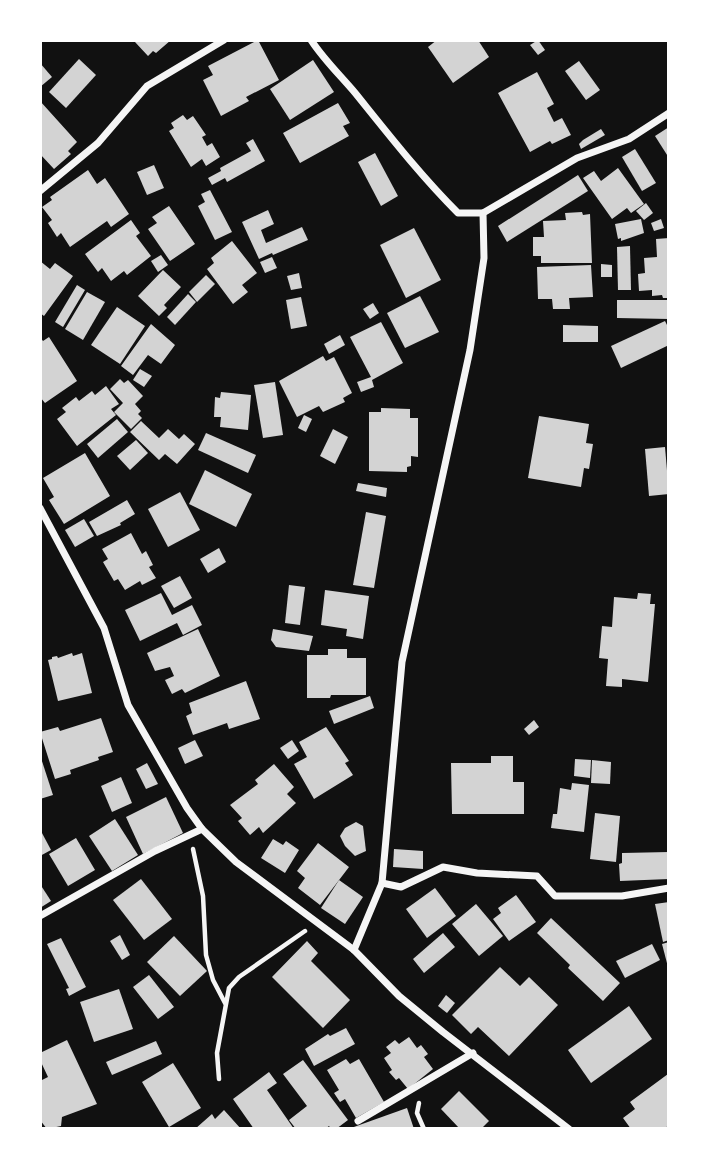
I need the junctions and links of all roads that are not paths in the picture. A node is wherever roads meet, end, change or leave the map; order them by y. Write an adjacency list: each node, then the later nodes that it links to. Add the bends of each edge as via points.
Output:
1 (225, 40): 4 (street, via 147,86 98,143)
2 (311, 40): 5 (street, via 433,188 458,213)
3 (669, 113): 5 (street, via 629,139 577,158)
4 (40, 191)
5 (483, 213): 8 (street, via 484,258 470,350 402,662)
6 (40, 508): 7 (street, via 104,628 128,705)
7 (202, 829): 10 (street); 11 (street, via 236,862)
8 (382, 883): 9 (street, via 401,887 443,867 537,876 555,897); 11 (street)
9 (669, 888)
10 (40, 916)
11 (354, 950): 12 (street, via 399,996)
12 (473, 1053): 13 (street); 14 (street)
13 (358, 1121)
14 (569, 1129)

